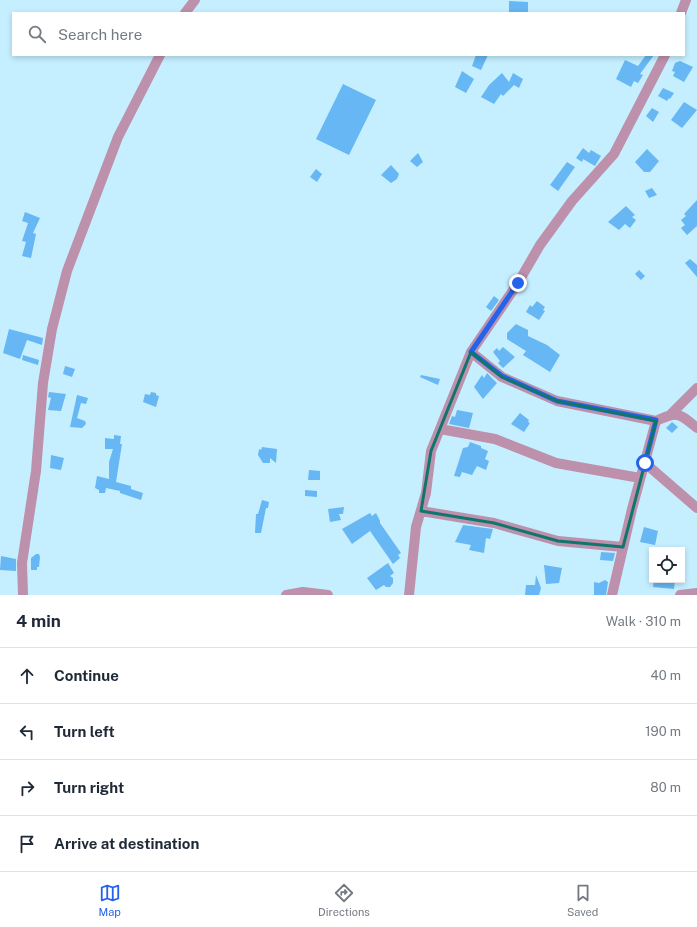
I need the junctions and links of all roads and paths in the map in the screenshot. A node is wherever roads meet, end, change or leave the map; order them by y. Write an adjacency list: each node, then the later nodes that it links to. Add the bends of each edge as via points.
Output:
1 (195, 0): 3 (street)
2 (686, 0): 4 (street)
3 (187, 12)
4 (681, 12)
5 (160, 56): 19 (street, via 113,150 67,271 52,329 43,383 36,471 22,563)
6 (664, 56): 7 (street, via 614,154 572,201 540,245 518,283)
7 (471, 352): 10 (street, via 502,376 557,401); 12 (street)
8 (697, 388): 9 (street)
9 (671, 414): 10 (street); 11 (street, via 682,416)
10 (656, 420): 13 (street)
11 (697, 428)
12 (440, 429): 14 (street, via 495,438 556,462); 16 (street, via 431,451)
13 (645, 463): 14 (street); 15 (street)
14 (640, 478): 17 (street)
15 (697, 508)
16 (421, 511): 17 (street, via 494,523 558,541); 22 (street, via 416,528)
17 (623, 547): 23 (street)
18 (697, 593): 24 (street)
19 (23, 595)
20 (286, 595): 21 (street, via 303,592)
21 (328, 595)
22 (409, 595)
23 (612, 595)
24 (680, 595)

